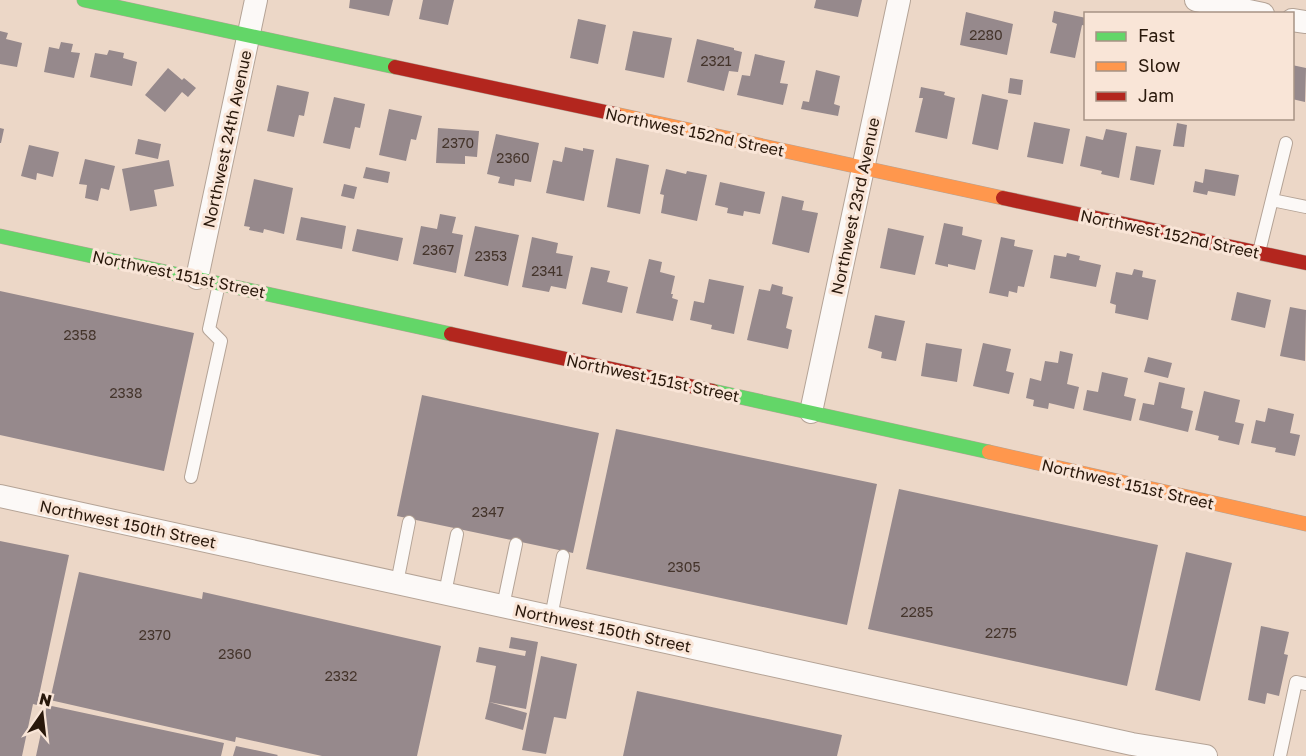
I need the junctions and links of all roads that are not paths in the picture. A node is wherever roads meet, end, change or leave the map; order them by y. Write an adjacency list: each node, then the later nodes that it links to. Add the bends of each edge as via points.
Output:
1 (84, 0): 6 (street, Northwest 152nd Street)
2 (256, 0): 6 (street, Northwest 24th Avenue)
3 (899, 0): 8 (street, Northwest 23rd Avenue)
4 (1196, 0): 5 (street)
5 (1253, 12)
6 (249, 37): 8 (street, Northwest 152nd Street); 14 (street, Northwest 24th Avenue)
7 (1286, 143): 9 (lane)
8 (863, 167): 12 (street, Northwest 152nd Street); 16 (street, Northwest 23rd Avenue)
9 (1272, 200): 10 (lane); 12 (lane)
10 (1306, 207)
11 (0, 236): 14 (street, Northwest 151st Street)
12 (1258, 253): 13 (street, Northwest 152nd Street)
13 (1306, 263)
14 (197, 278): 15 (street, Northwest 151st Street)
15 (220, 282): 16 (street, Northwest 151st Street); 17 (lane, via 209,329 221,341)
16 (811, 412): 20 (street, Northwest 151st Street)
17 (191, 477)
18 (0, 496): 24 (street, Northwest 150th Street)
19 (409, 522): 24 (lane)
20 (1306, 524)
21 (456, 534): 25 (lane)
22 (516, 544): 26 (lane)
23 (563, 556): 27 (lane)
24 (397, 583): 25 (street, Northwest 150th Street)
25 (445, 593): 26 (street, Northwest 150th Street)
26 (503, 606): 27 (street, Northwest 150th Street)
27 (551, 616): 29 (street, Northwest 150th Street)
28 (1306, 684): 31 (lane, via 1296,682)
29 (1130, 750): 30 (street, Northwest 150th Street)
30 (1206, 756)
31 (1280, 756)

